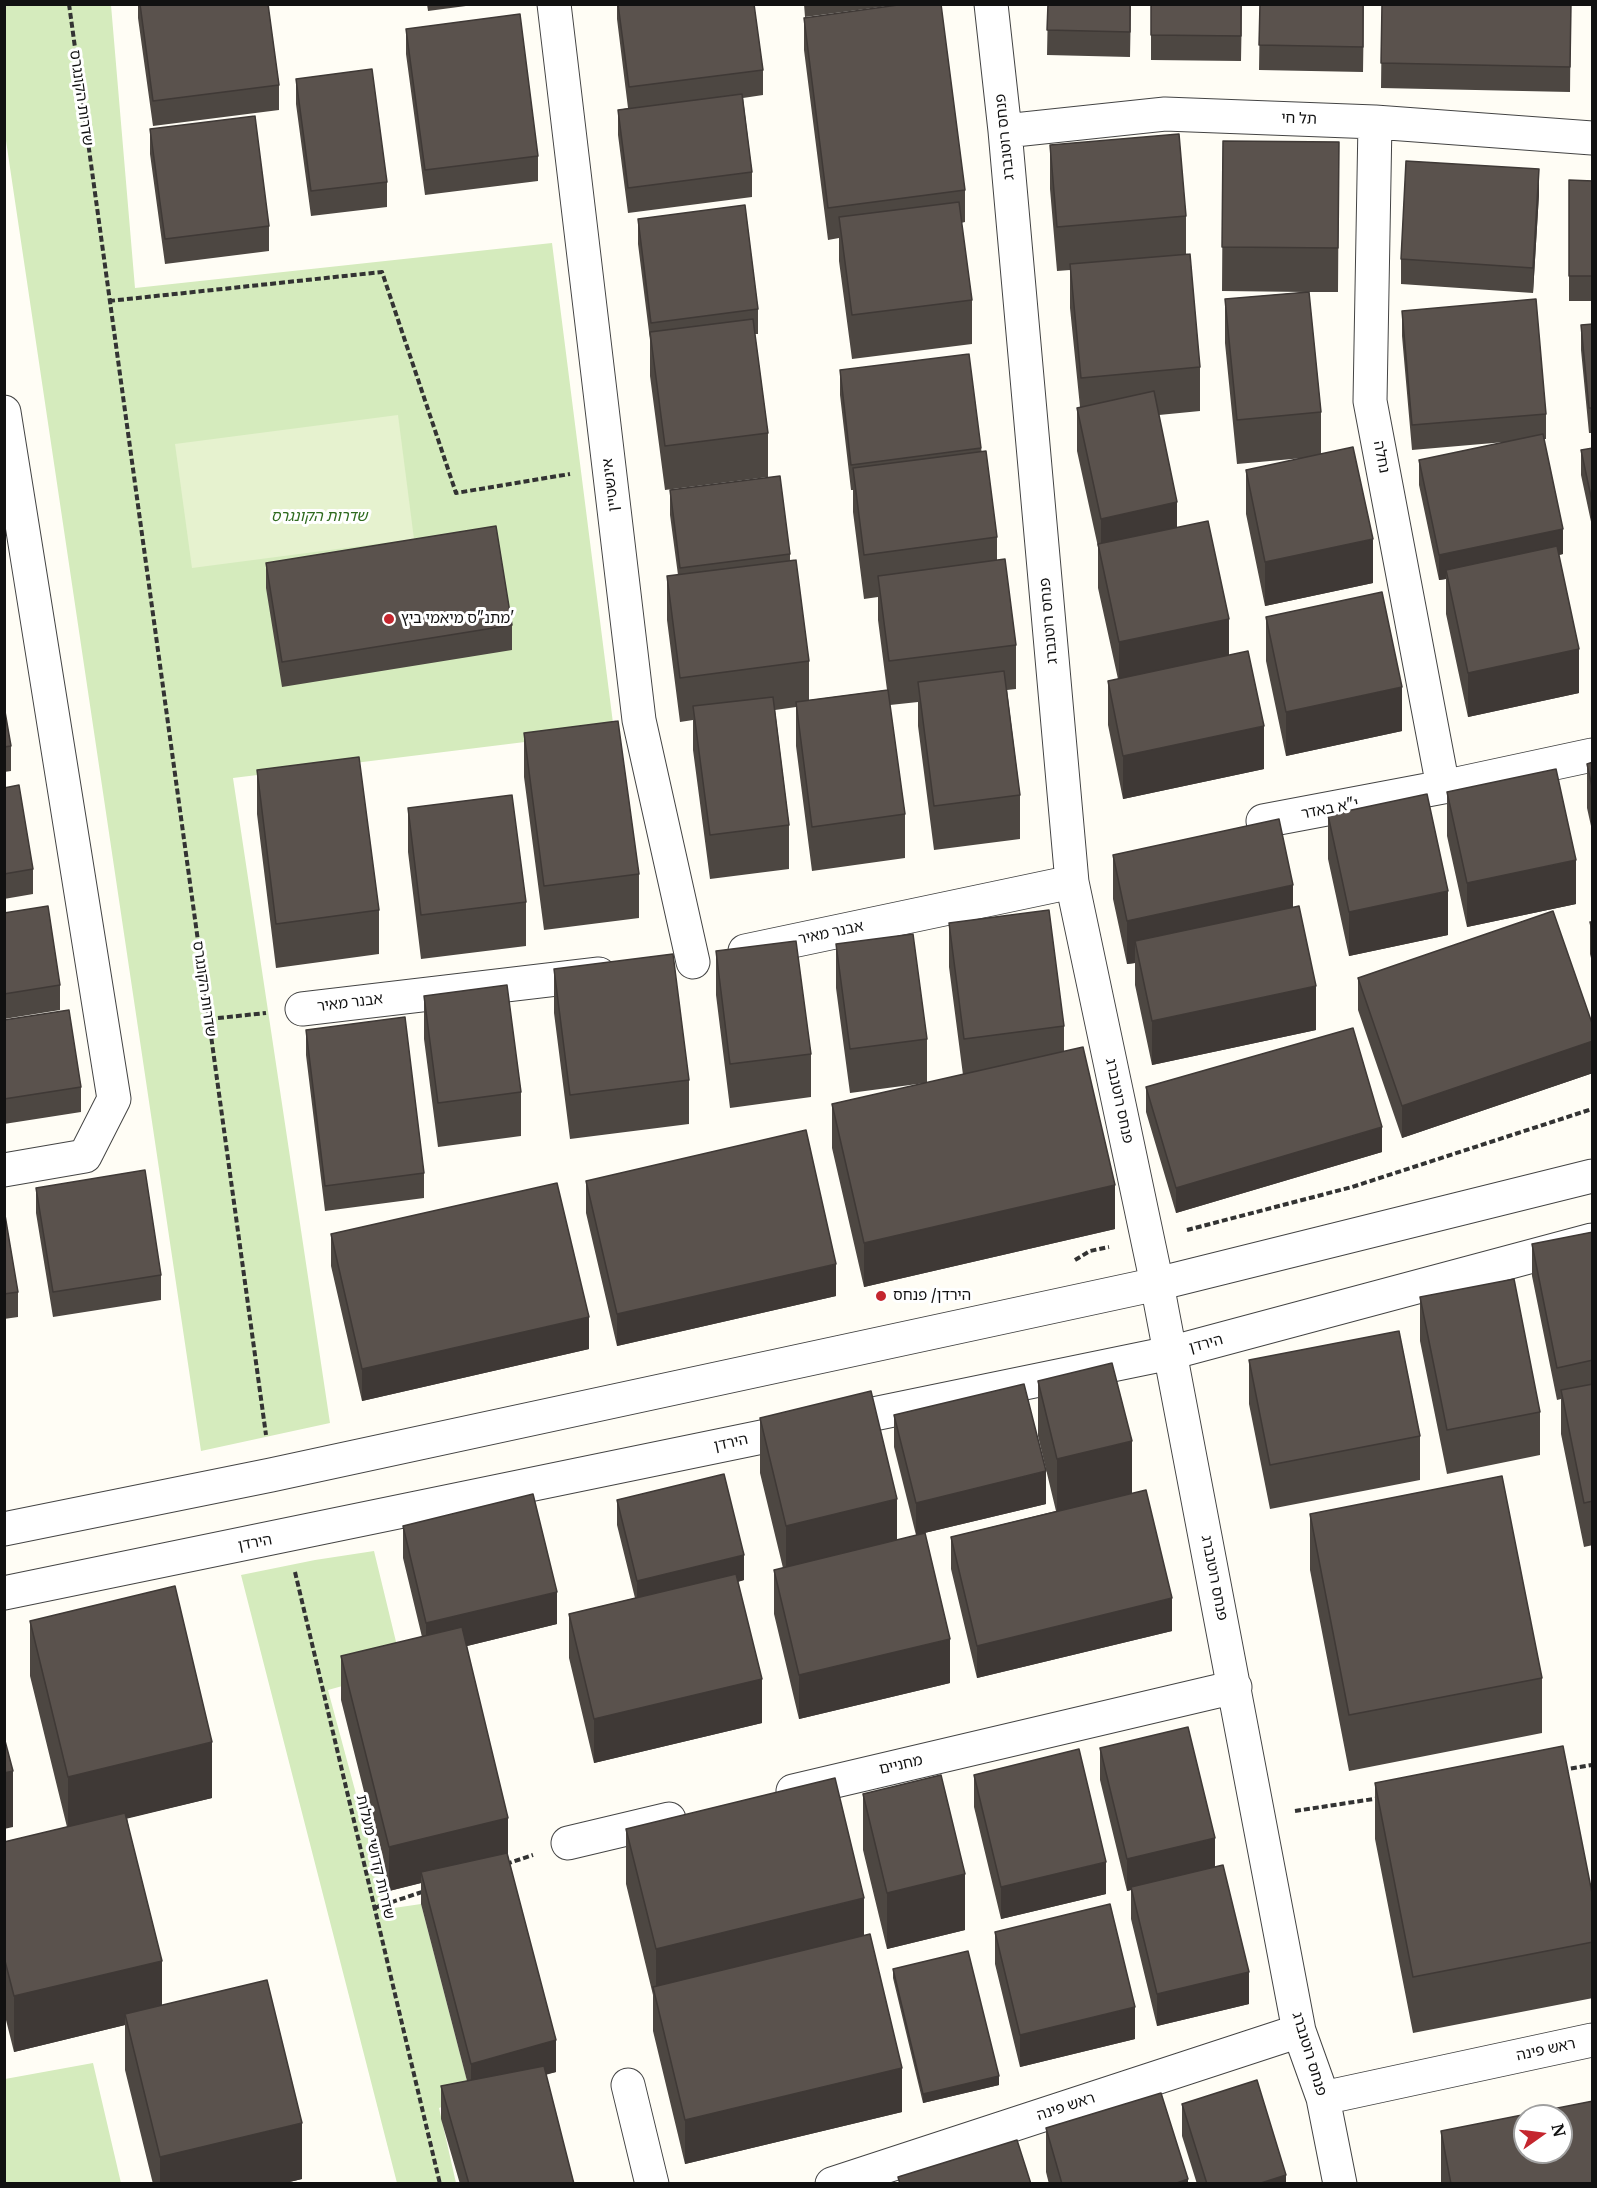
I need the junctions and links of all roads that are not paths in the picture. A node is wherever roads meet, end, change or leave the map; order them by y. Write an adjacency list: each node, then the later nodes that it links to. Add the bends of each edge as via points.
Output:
1 (554, 4): 11 (street, אינשטיין, via 639,720)
2 (991, 4): 4 (street, פנחס רוטנברג)
3 (1375, 122): 4 (street, תל חי, via 1165,114); 5 (street, תל חי); 8 (street, נחלה, via 1371,401)
4 (1005, 131): 10 (street, פנחס רוטנברג)
5 (1593, 138)
6 (4, 412): 14 (street, via 114,1099 85,1156)
7 (1593, 755): 8 (street, י"א באדר)
8 (1443, 787): 9 (street, י"א באדר)
9 (1263, 821)
10 (1072, 882): 11 (street, אבנר מאיר); 17 (street, פנחס רוטנברג)
11 (681, 964)
12 (634, 969): 13 (street, אבנר מאיר)
13 (302, 1009)
14 (4, 1170)
15 (1593, 1176): 17 (street)
16 (1593, 1240): 18 (street, הירדן)
17 (1157, 1284): 18 (street, פנחס רוטנברג); 19 (street)
18 (1170, 1353): 20 (street, הירדן); 21 (street, פנחס רוטנברג)
19 (4, 1529)
20 (4, 1593)
21 (1235, 1687): 22 (street, מחניים); 25 (street, פנחס רוטנברג)
22 (764, 1797)
23 (694, 1814): 24 (street)
24 (568, 1843)
25 (1299, 2031): 28 (street, פנחס רוטנברג); 30 (street, ראש פינה)
26 (1593, 2040): 28 (street, ראש פינה)
27 (628, 2085): 29 (street)
28 (1323, 2098): 31 (street, פנחס רוטנברג)
29 (652, 2184)
30 (832, 2184)
31 (1340, 2184)

